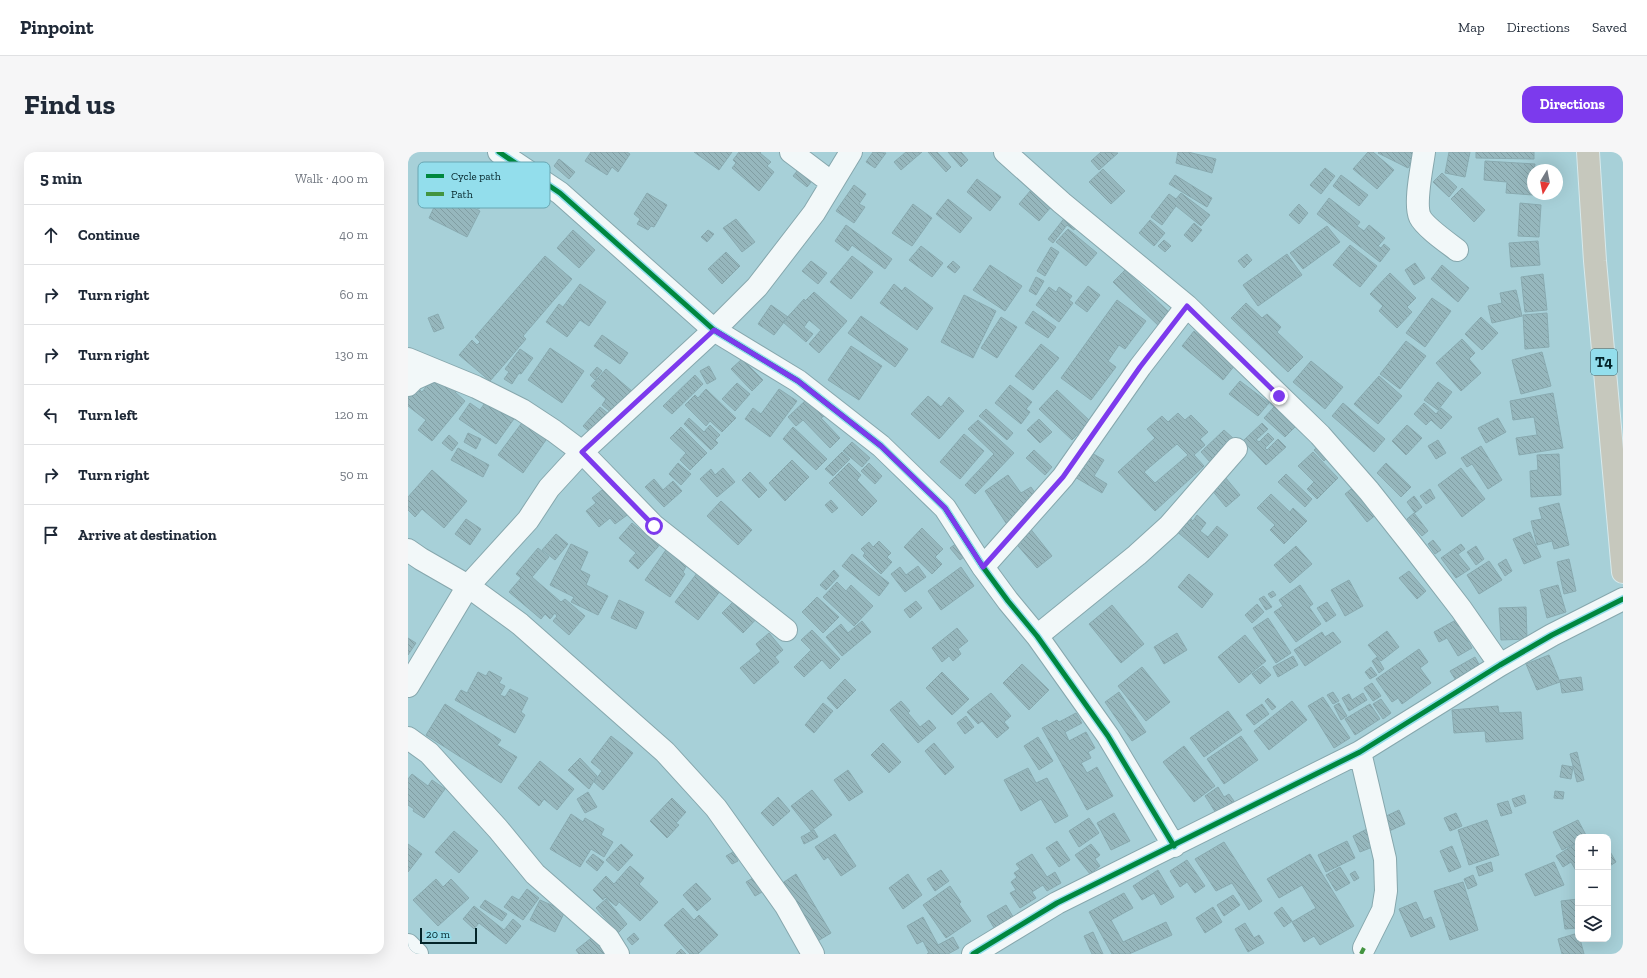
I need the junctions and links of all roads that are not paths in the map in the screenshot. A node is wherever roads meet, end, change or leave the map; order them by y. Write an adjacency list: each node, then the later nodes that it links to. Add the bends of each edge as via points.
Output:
1 (499, 152): 7 (street)
2 (791, 152): 8 (street)
3 (851, 152): 8 (street)
4 (1005, 152): 11 (street, via 1062,203)
5 (1424, 152): 10 (street, via 1418,193 1420,216)
6 (1588, 152): 20 (highway, T4, via 1595,261)
7 (514, 162)
8 (832, 183): 12 (street, via 814,214 757,287)
9 (550, 186): 12 (street)
10 (1457, 250)
11 (1187, 306): 19 (street, via 1140,367 1063,477); 25 (street, via 1320,435 1364,486 1461,609)
12 (714, 330): 17 (street); 19 (street, via 798,381 881,446 945,508)
13 (408, 359): 14 (street)
14 (434, 370): 15 (street, via 414,379); 17 (street, via 476,386 522,410)
15 (408, 385)
16 (1236, 449): 24 (street, via 1169,526)
17 (582, 452): 21 (street, via 549,488 528,520); 23 (street, via 654,526)
18 (408, 550): 21 (street)
19 (983, 567): 24 (street)
20 (1623, 572)
21 (468, 586): 26 (street); 34 (street, via 520,624 665,752 716,808 786,906)
22 (1623, 599): 25 (street)
23 (786, 630)
24 (1037, 636): 29 (street, via 1108,736)
25 (1500, 665): 28 (street)
26 (408, 686)
27 (408, 738): 33 (street, via 428,753 498,829 535,874 608,938)
28 (1360, 752): 29 (street); 31 (street, via 1385,859 1386,891 1383,910)
29 (1174, 846): 35 (street, via 1057,903)
30 (408, 945): 32 (street)
31 (1364, 948)
32 (417, 954)
33 (618, 954)
34 (813, 954)
35 (973, 954)

